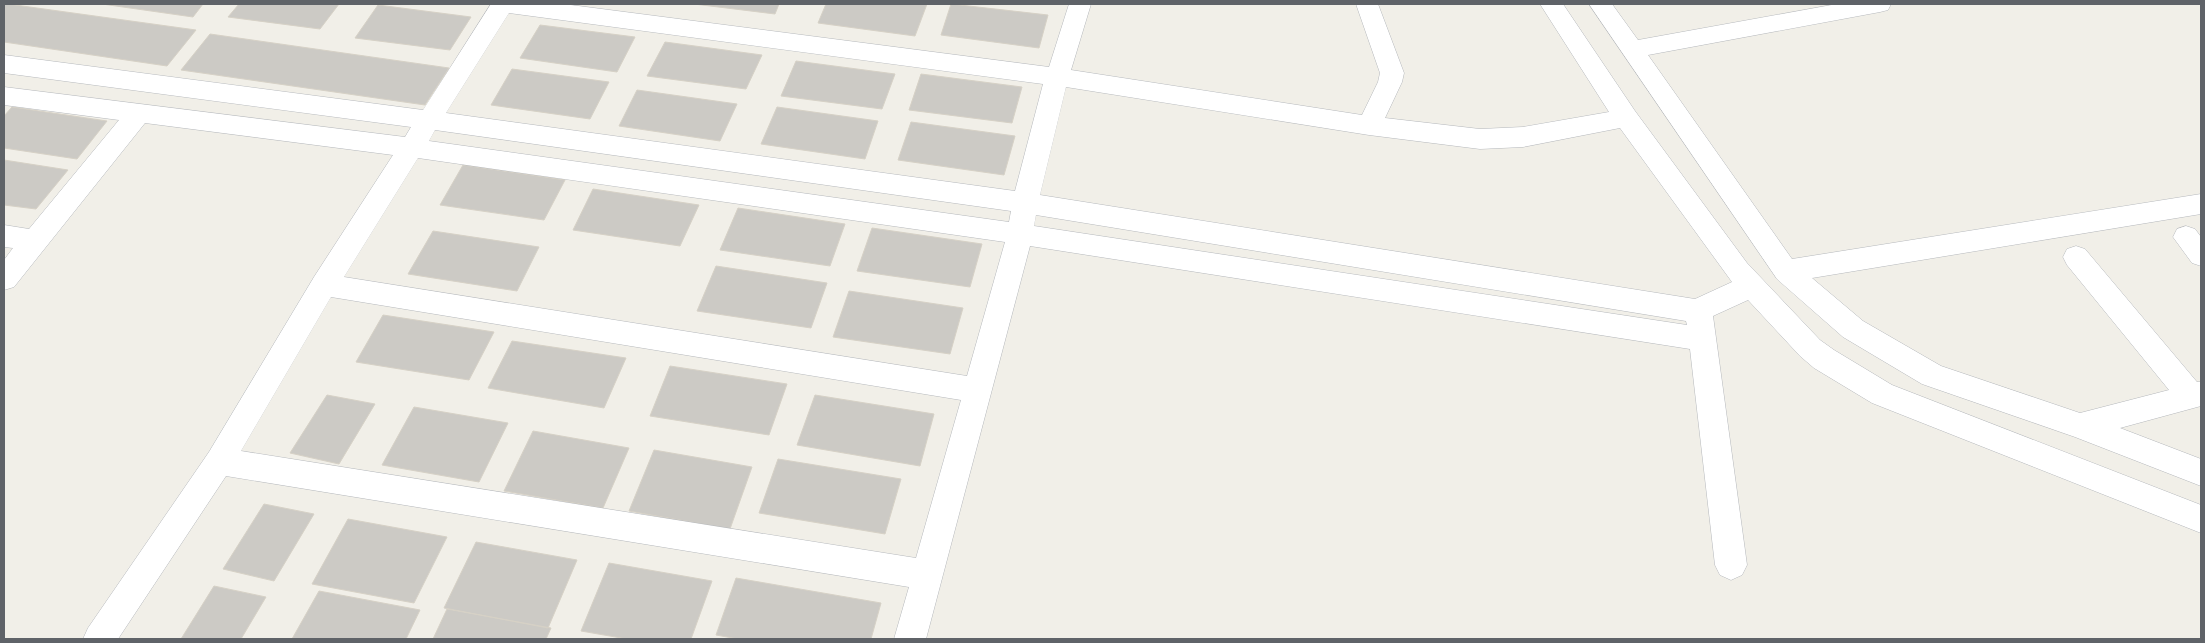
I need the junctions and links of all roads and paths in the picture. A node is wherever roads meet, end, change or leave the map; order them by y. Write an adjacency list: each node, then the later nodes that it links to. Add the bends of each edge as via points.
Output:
1 (503, 4): 10 (street); 14 (street)
2 (1080, 4): 10 (street)
3 (1367, 4): 15 (street, via 1392,73)
4 (1551, 4): 13 (street)
5 (1600, 4): 8 (street)
6 (1880, 4): 7 (street)
7 (1847, 7): 8 (street)
8 (1631, 50): 23 (street)
9 (4, 64): 14 (street)
10 (1057, 78): 15 (street); 17 (street)
11 (4, 96): 12 (street)
12 (139, 113): 16 (street); 21 (street)
13 (1626, 118): 15 (street, via 1500,139); 26 (street)
14 (428, 120): 16 (street); 17 (street)
15 (1369, 126)
16 (412, 148): 19 (street); 25 (street)
17 (1024, 203): 19 (street); 27 (street)
18 (2201, 204): 23 (street)
19 (1020, 234): 28 (street); 29 (street)
20 (4, 236): 21 (street)
21 (34, 241): 24 (street)
22 (2076, 257): 30 (street)
23 (1786, 271): 31 (street, via 1853,330 1932,375)
24 (4, 279)
25 (324, 285): 29 (street); 32 (street)
26 (1752, 286): 27 (street); 34 (street, via 1817,353 1882,394)
27 (1699, 311): 28 (street)
28 (1701, 339): 35 (street)
29 (977, 390): 36 (street)
30 (2196, 395): 31 (street)
31 (2080, 426): 33 (street)
32 (218, 461): 36 (street); 37 (street)
33 (2201, 473)
34 (2201, 519)
35 (1731, 566)
36 (928, 574): 38 (street)
37 (99, 639)
38 (910, 639)

